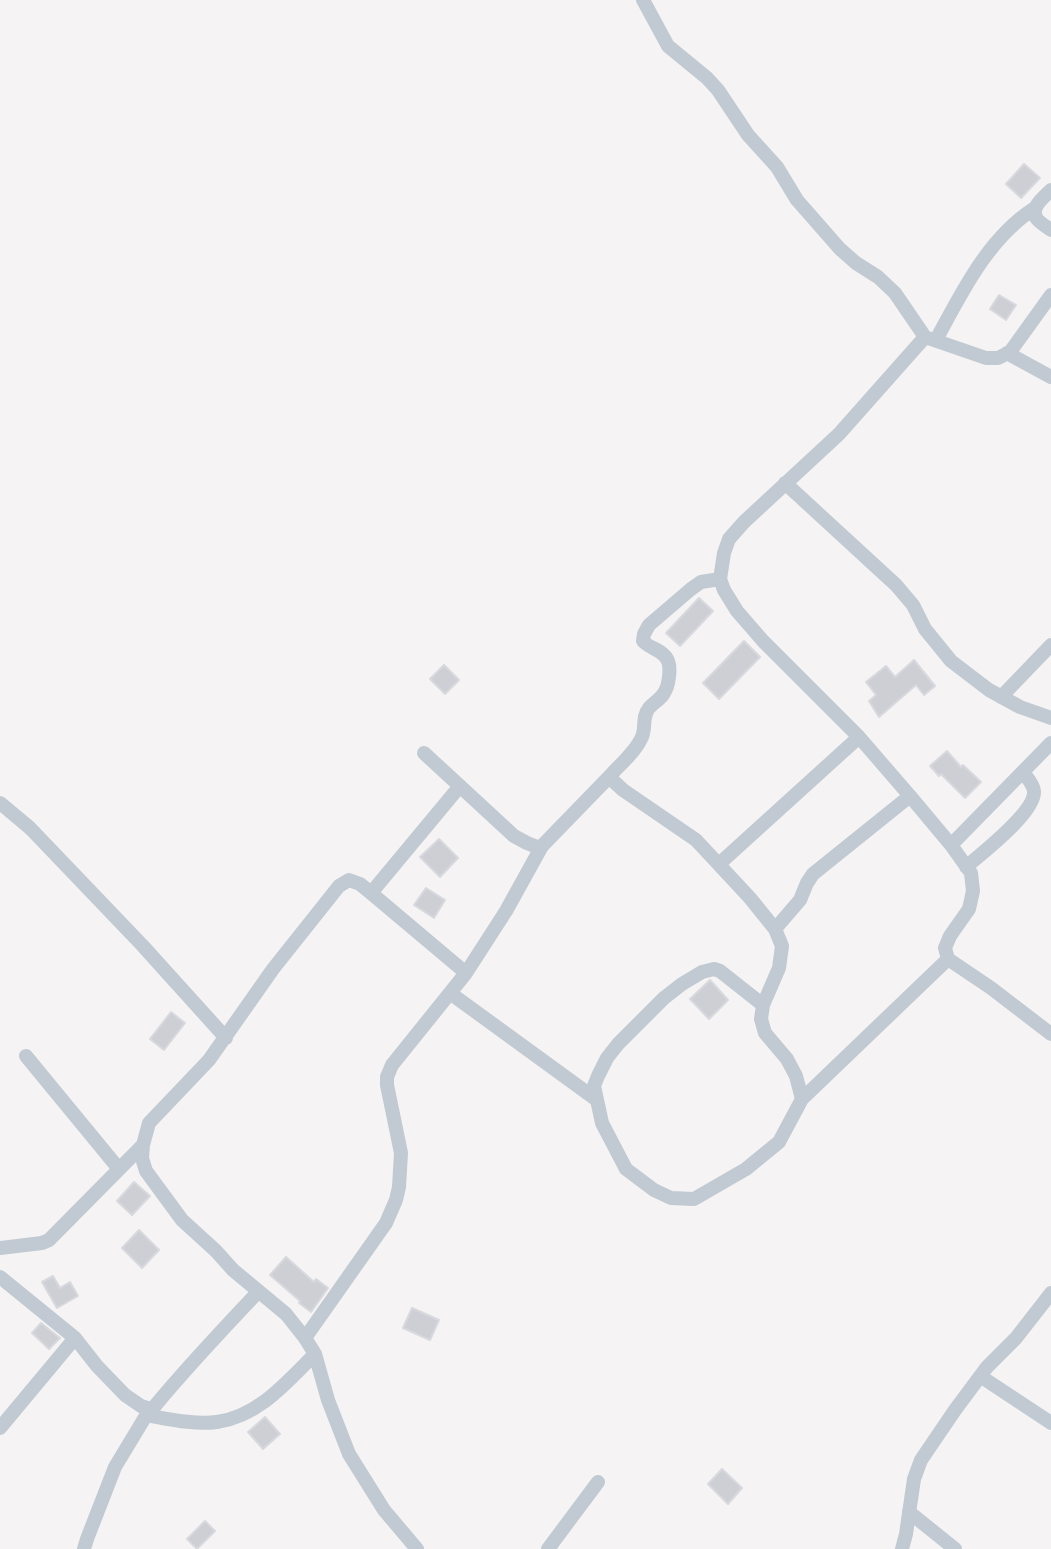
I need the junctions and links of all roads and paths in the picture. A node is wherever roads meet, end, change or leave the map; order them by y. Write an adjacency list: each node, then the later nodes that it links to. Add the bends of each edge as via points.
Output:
1 (643, 0): 6 (street, via 668,46 718,90 748,135 777,167 796,200 840,249 895,293)
2 (1051, 190): 3 (street)
3 (1035, 208): 4 (street, via 1037,219); 6 (street, via 1000,238)
4 (1051, 230)
5 (1051, 295): 7 (street)
6 (930, 339): 7 (street, via 986,358); 9 (street)
7 (1007, 353): 8 (street)
8 (1051, 377)
9 (785, 483): 10 (street, via 729,539); 12 (street, via 896,585 951,661)
10 (720, 579): 14 (street, via 737,611 763,641); 18 (street, via 701,582 649,625 643,641 667,657 666,688 644,717 639,743)
11 (1051, 645): 12 (street)
12 (1002, 697): 13 (street)
13 (1051, 718)
14 (859, 737): 20 (street); 24 (street)
15 (1051, 743): 17 (street)
16 (424, 753): 19 (street)
17 (1023, 772): 22 (street); 25 (street, via 1032,783 1032,801)
18 (609, 777): 23 (street); 24 (street, via 696,839)
19 (460, 786): 23 (street, via 514,836); 26 (street)
20 (911, 796): 22 (street); 27 (street, via 813,874 800,900)
21 (0, 803): 33 (street, via 30,828)
22 (951, 845): 25 (street)
23 (542, 846): 29 (street)
24 (719, 864): 27 (street)
25 (967, 867): 28 (street, via 973,891 969,908 945,948)
26 (371, 892): 29 (street); 33 (street, via 349,880 339,886)
27 (775, 929): 31 (street, via 782,946 779,968)
28 (948, 959): 32 (street); 35 (street)
29 (466, 973): 30 (street)
30 (450, 993): 36 (street); 44 (street, via 387,1077 401,1153 399,1187 387,1223)
31 (763, 1005): 35 (street, via 765,1033 787,1059); 36 (street, via 714,969 681,984 607,1058 594,1086)
32 (1051, 1034)
33 (226, 1038): 37 (street, via 149,1122)
34 (26, 1056): 38 (street)
35 (802, 1099): 36 (street, via 779,1142 746,1169 694,1199 671,1198 626,1169 602,1123)
36 (597, 1100)
37 (143, 1145): 38 (street); 41 (street, via 146,1171 183,1220)
38 (119, 1169): 39 (street, via 49,1240)
39 (0, 1248)
40 (0, 1277): 43 (street)
41 (258, 1292): 44 (street, via 286,1314); 47 (street)
42 (1051, 1293): 46 (street)
43 (75, 1338): 47 (street, via 125,1395); 49 (street)
44 (305, 1338): 45 (street)
45 (315, 1354): 47 (street, via 275,1395 242,1415 218,1422 192,1422); 53 (street, via 349,1454 384,1510)
46 (980, 1376): 48 (street); 51 (street, via 921,1460)
47 (148, 1412): 52 (street, via 114,1468)
48 (1051, 1423)
49 (0, 1428)
50 (598, 1482): 54 (street)
51 (909, 1512): 55 (street); 56 (street)
52 (84, 1549)
53 (417, 1549)
54 (548, 1549)
55 (902, 1549)
56 (955, 1549)

